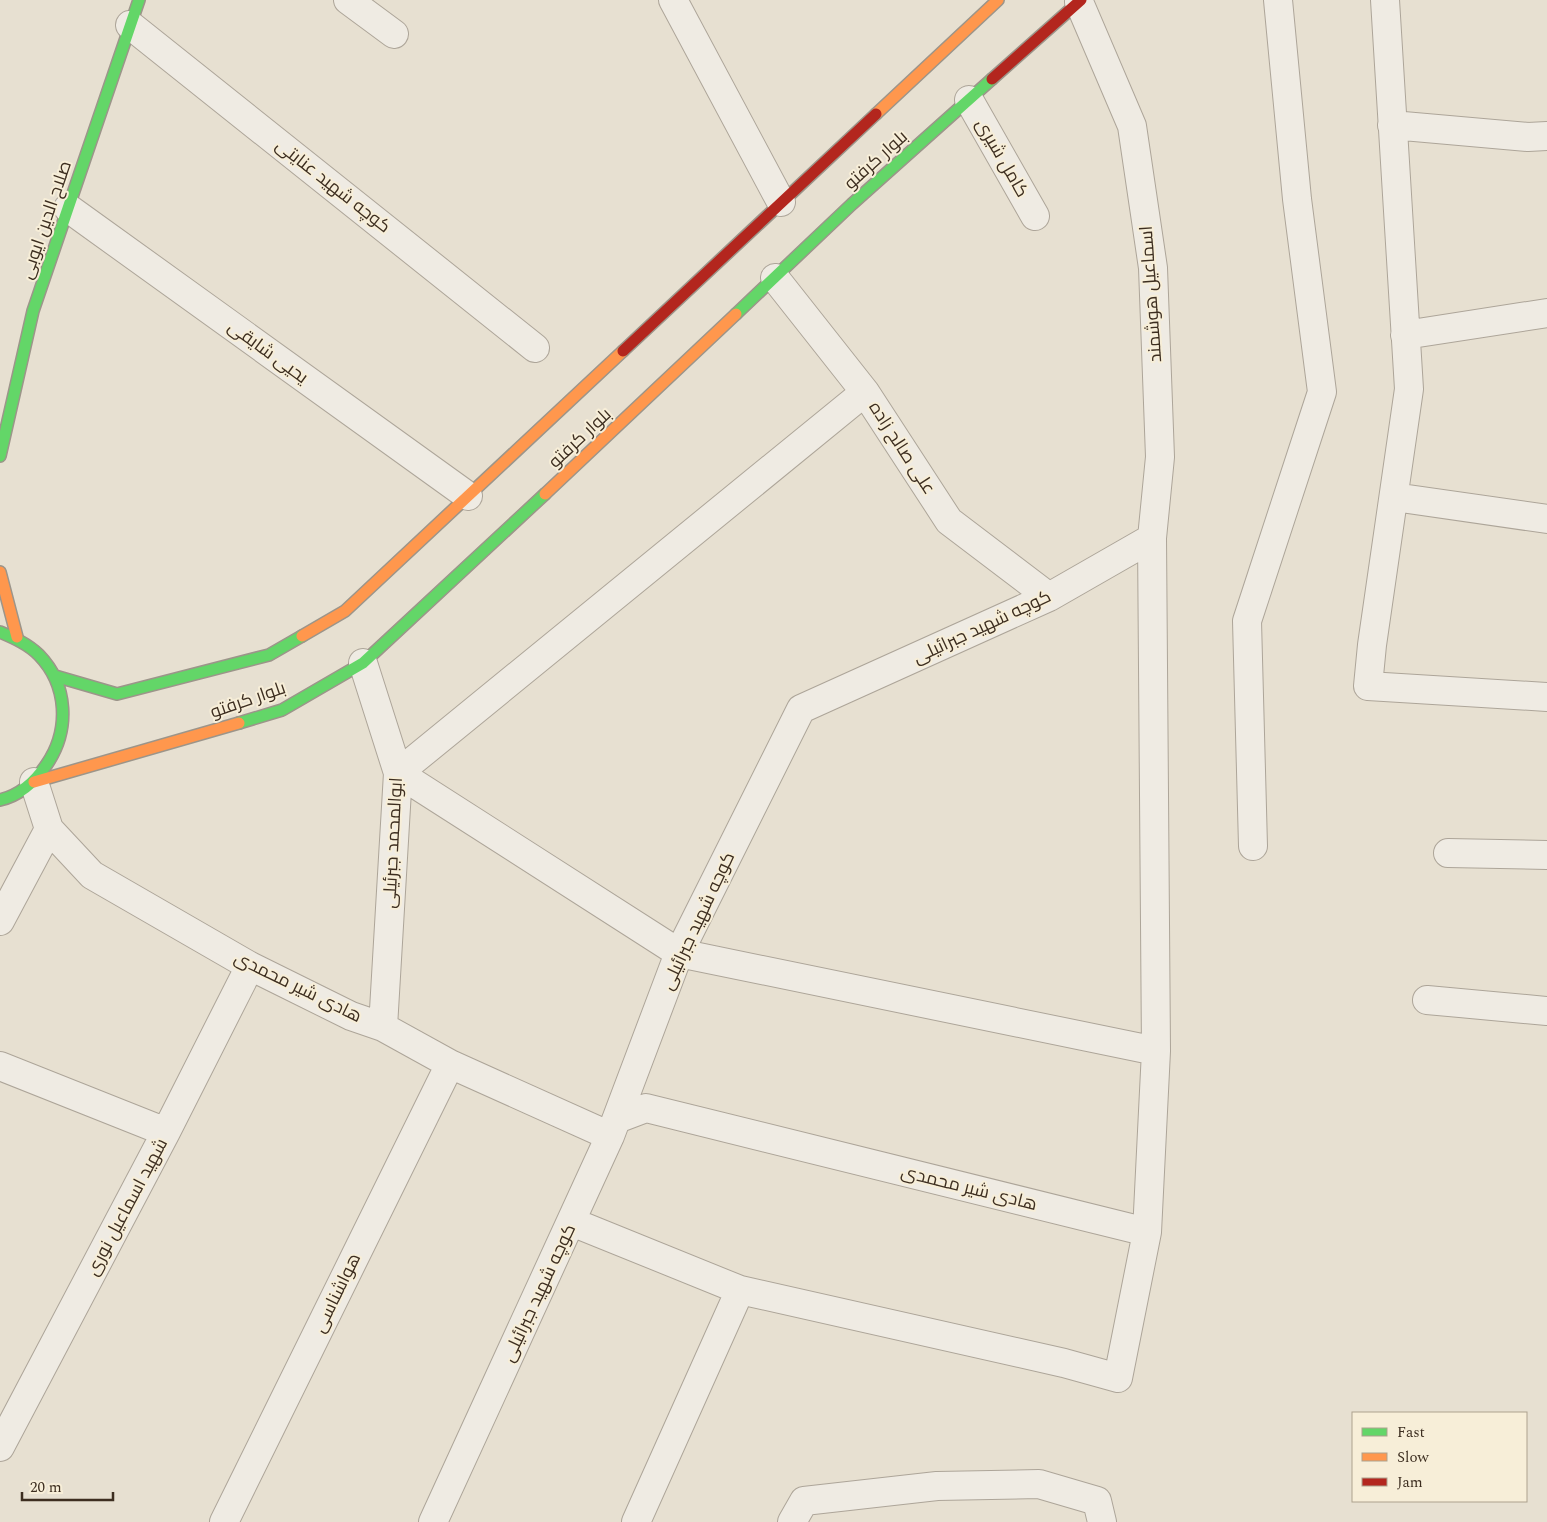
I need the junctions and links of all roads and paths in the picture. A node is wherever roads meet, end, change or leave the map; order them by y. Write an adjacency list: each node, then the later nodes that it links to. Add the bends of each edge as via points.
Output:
1 (348, 0): 8 (street)
2 (672, 0): 12 (street)
3 (998, 0): 12 (main road, بلوار کرفتو)
4 (1278, 0): 36 (street, via 1297,199 1322,392 1247,621)
5 (1385, 0): 10 (street)
6 (1080, 1): 9 (main road, بلوار کرفتو); 24 (street, اسماعیل هوشمند, via 1132,126 1153,268 1160,457)
7 (134, 12): 13 (main road, صلاح الدین ایوبی); 18 (street, کوچه شهید عنایتی)
8 (394, 34)
9 (969, 100): 14 (street, کامل شیری); 15 (main road, بلوار کرفتو)
10 (1392, 125): 11 (street); 17 (street)
11 (1547, 136)
12 (781, 202): 21 (main road, بلوار کرفتو)
13 (68, 208): 20 (main road, صلاح الدین ایوبی, via 34,311); 21 (street, یحیی شایقی)
14 (1036, 216)
15 (775, 278): 19 (street, علی صالح زاده); 29 (main road, بلوار کرفتو, via 500,538)
16 (1547, 313): 17 (street)
17 (1406, 335): 22 (street, via 1409,389)
18 (535, 348)
19 (865, 392): 26 (street, علی صالح زاده, via 949,521); 32 (street)
20 (0, 456)
21 (468, 496): 30 (main road, بلوار کرفتو, via 345,611 269,655 118,694)
22 (1394, 497): 23 (street); 31 (street, via 1368,686)
23 (1547, 519)
24 (1152, 538): 26 (street, کوچه شهید جبرائیلی); 45 (street, اسماعیل هوشمند)
25 (0, 572): 28 (main road)
26 (1049, 597): 40 (street, کوچه شهید جبرائیلی, via 800,709)
27 (0, 632): 28 (main road)
28 (17, 637): 30 (main road, via 39,654)
29 (362, 663): 32 (street, ابوالمحمد جبرئیلی); 33 (main road, بلوار کرفتو, via 282,710)
30 (55, 676): 33 (main road, via 64,703 64,730 53,759)
31 (1547, 697)
32 (398, 773): 40 (street); 44 (street, ابوالمحمد جبرئیلی)
33 (34, 782): 34 (main road); 35 (street, هادی شیر محمدی)
34 (0, 800)
35 (49, 829): 39 (street); 41 (street, هادی شیر محمدی, via 92,875)
36 (1253, 846)
37 (1448, 852): 38 (street)
38 (1547, 855)
39 (0, 921)
40 (679, 953): 45 (street); 48 (street, کوچه شهید جبرائیلی)
41 (250, 966): 44 (street, هادی شیر محمدی, via 351,1016); 49 (street, شهید اسماعیل نوری)
42 (1427, 1000): 43 (street)
43 (1547, 1011)
44 (383, 1027): 46 (street, هادی شیر محمدی)
45 (1156, 1051): 51 (street)
46 (450, 1064): 48 (street, هادی شیر محمدی); 54 (street, هواشناسی)
47 (0, 1066): 49 (street)
48 (613, 1127): 50 (street, کوچه شهید جبرائیلی); 51 (street, هادی شیر محمدی, via 646,1108)
49 (166, 1132): 53 (street, شهید اسماعیل نوری)
50 (572, 1222): 52 (street); 55 (street, کوچه شهید جبرائیلی)
51 (1147, 1232): 52 (street, via 1118,1378)
52 (740, 1290): 56 (street)
53 (0, 1448)
54 (224, 1522)
55 (433, 1522)
56 (636, 1522)
57 (792, 1522): 58 (street, via 804,1501 937,1486 1039,1484 1097,1501)
58 (1102, 1522)

